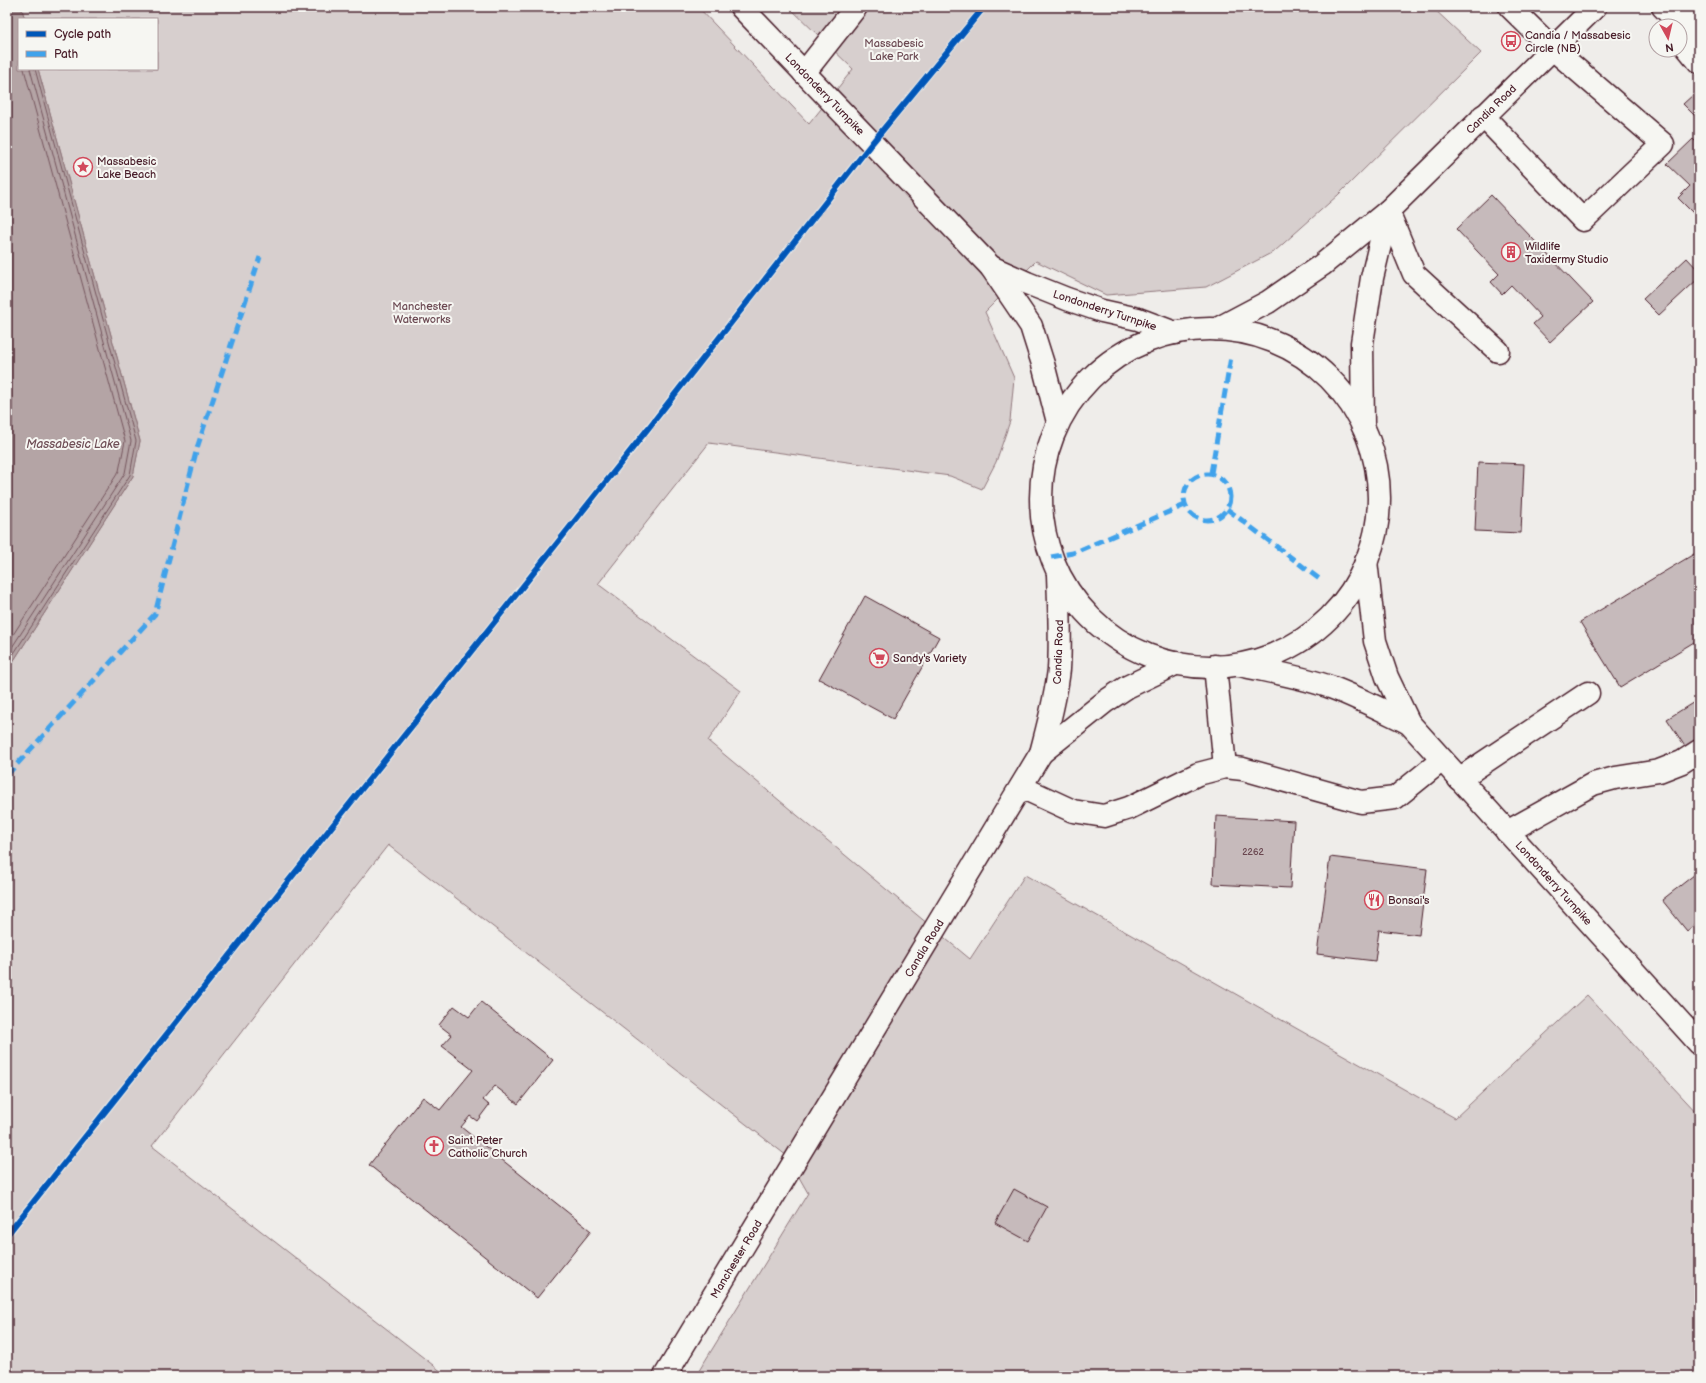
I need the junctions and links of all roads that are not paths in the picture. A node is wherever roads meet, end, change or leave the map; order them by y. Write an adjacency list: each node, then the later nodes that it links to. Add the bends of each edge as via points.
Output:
1 (741, 7): 10 (main road, Londonderry Turnpike)
2 (856, 7): 10 (main road)
3 (1510, 7): 8 (main road)
4 (1594, 7): 8 (main road, Candia Road)
5 (1688, 22): 6 (main road)
6 (1699, 33)
7 (1688, 47): 9 (main road)
8 (1553, 48): 11 (main road, Candia Road); 11 (main road, via 1664,144 1583,220)
9 (1697, 54)
10 (804, 72): 13 (main road, Londonderry Turnpike)
11 (1483, 116): 12 (main road, Candia Road)
12 (1388, 211): 14 (main road, Candia Road, via 1300,281 1268,302); 16 (main road, via 1414,274); 18 (main road, via 1372,278 1362,343)
13 (991, 267): 15 (main road, Londonderry Turnpike, via 1067,299 1102,311 1138,319); 17 (main road, Londonderry Turnpike, via 1031,326)
14 (1217, 329): 15 (main road); 18 (main road, via 1271,340 1304,358 1332,381 1354,410)
15 (1175, 333): 17 (main road, via 1139,344 1106,364 1079,390)
16 (1498, 351)
17 (1058, 422): 20 (main road, via 1046,455 1041,489 1042,524)
18 (1363, 427): 19 (main road, via 1370,445 1378,483 1377,523)
19 (1366, 561): 22 (main road, via 1344,599 1314,630 1277,652 1256,660); 24 (main road, Londonderry Turnpike, via 1375,641 1387,677)
20 (1058, 573): 21 (main road, via 1079,605 1107,632 1140,651); 26 (main road, Candia Road, via 1059,670 1055,699)
21 (1177, 663): 22 (main road, via 1196,666); 26 (main road, Candia Road, via 1106,701)
22 (1225, 665): 24 (main road, Londonderry Turnpike, via 1300,678 1332,688); 28 (main road)
23 (1588, 693): 29 (main road)
24 (1409, 723): 27 (main road, Londonderry Turnpike)
25 (1699, 751): 31 (main road, via 1682,762 1659,771 1593,784)
26 (1041, 753): 30 (main road, Candia Road)
27 (1442, 760): 28 (main road, via 1395,798 1361,802 1243,768); 29 (main road, Londonderry Turnpike)
28 (1225, 767): 30 (main road, via 1198,774 1129,808 1104,816 1073,811)
29 (1460, 779): 31 (main road, Londonderry Turnpike)
30 (1021, 787): 33 (main road, Candia Road)
31 (1507, 832): 32 (main road, Londonderry Turnpike)
32 (1699, 1043)
33 (807, 1142): 34 (main road, Manchester Road)
34 (665, 1376)

